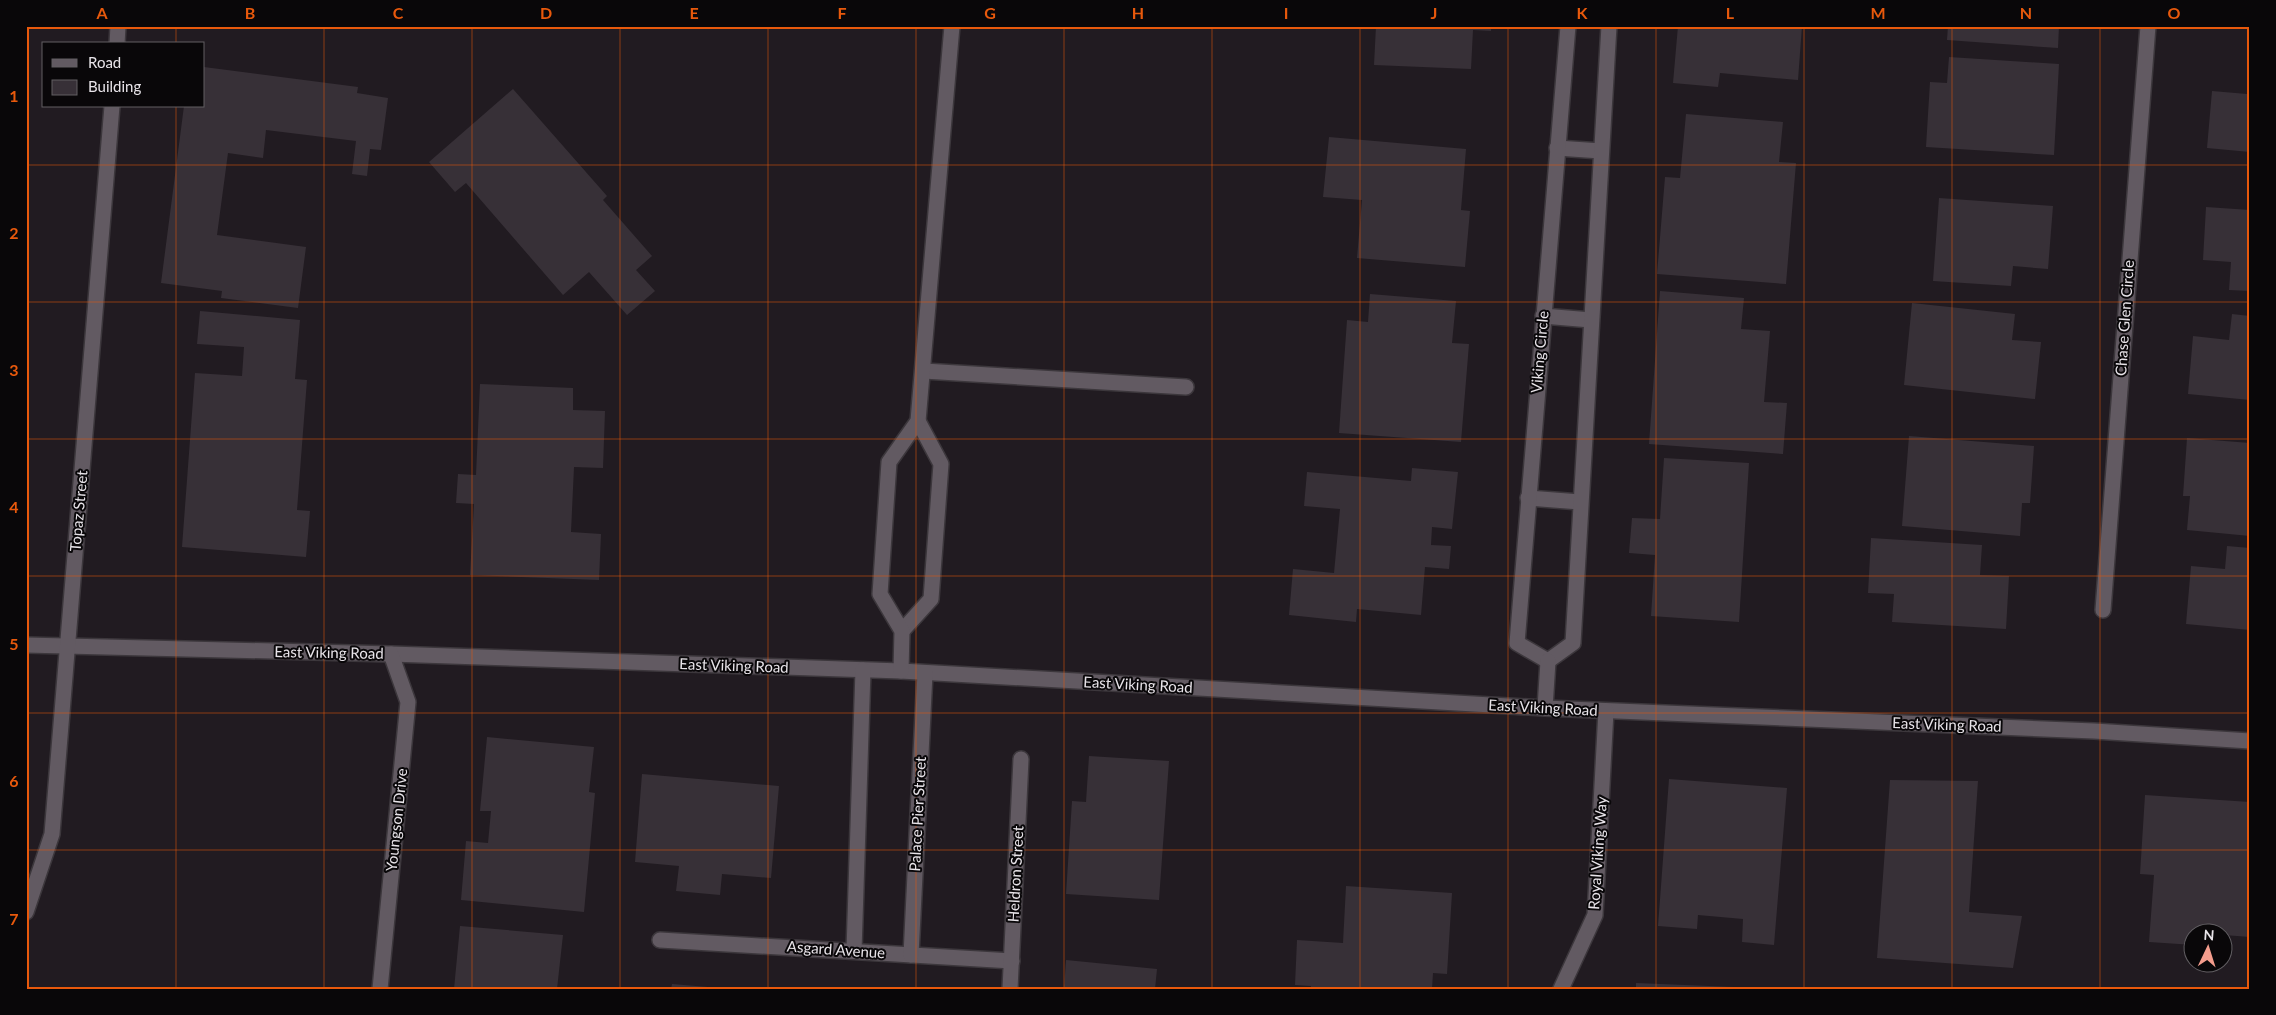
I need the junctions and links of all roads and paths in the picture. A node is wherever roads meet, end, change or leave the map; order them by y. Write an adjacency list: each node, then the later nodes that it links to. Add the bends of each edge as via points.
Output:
1 (118, 26): 6 (street)
2 (952, 26): 12 (street)
3 (1568, 26): 8 (street, Viking Circle)
4 (1609, 26): 9 (street)
5 (2148, 26): 17 (street, Chase Glen Circle)
6 (117, 42)
7 (112, 108): 20 (street, Topaz Street)
8 (1557, 148): 9 (street); 10 (street, Viking Circle)
9 (1601, 151): 11 (street)
10 (1543, 316): 11 (street); 15 (street, Viking Circle)
11 (1591, 320): 16 (street)
12 (924, 371): 13 (street); 14 (street)
13 (1186, 387)
14 (918, 420): 18 (street, via 889,462 880,594); 18 (street, via 941,464 932,599)
15 (1528, 498): 16 (street); 22 (street, Viking Circle, via 1517,643)
16 (1580, 502): 22 (street, via 1572,643)
17 (2102, 610)
18 (902, 631): 24 (street)
19 (26, 645): 20 (street, East Viking Road)
20 (68, 647): 21 (street, East Viking Road); 30 (street, Topaz Street, via 52,834)
21 (391, 654): 23 (street, East Viking Road); 35 (street, Youngson Drive, via 408,702)
22 (1548, 661): 26 (street)
23 (863, 670): 24 (street, East Viking Road); 32 (street)
24 (901, 671): 25 (street, East Viking Road)
25 (925, 673): 26 (street, East Viking Road); 33 (street, Palace Pier Street)
26 (1546, 708): 27 (street, East Viking Road)
27 (1606, 711): 28 (street, East Viking Road, via 2094,731); 37 (street, Royal Viking Way, via 1595,915)
28 (2250, 741)
29 (1021, 759): 34 (street, Heldron Street)
30 (26, 912)
31 (660, 940): 32 (street, Asgard Avenue)
32 (854, 951): 33 (street, Asgard Avenue)
33 (911, 955): 34 (street, Asgard Avenue)
34 (1012, 961): 36 (street, Heldron Street)
35 (380, 989)
36 (1010, 989)
37 (1561, 989)

